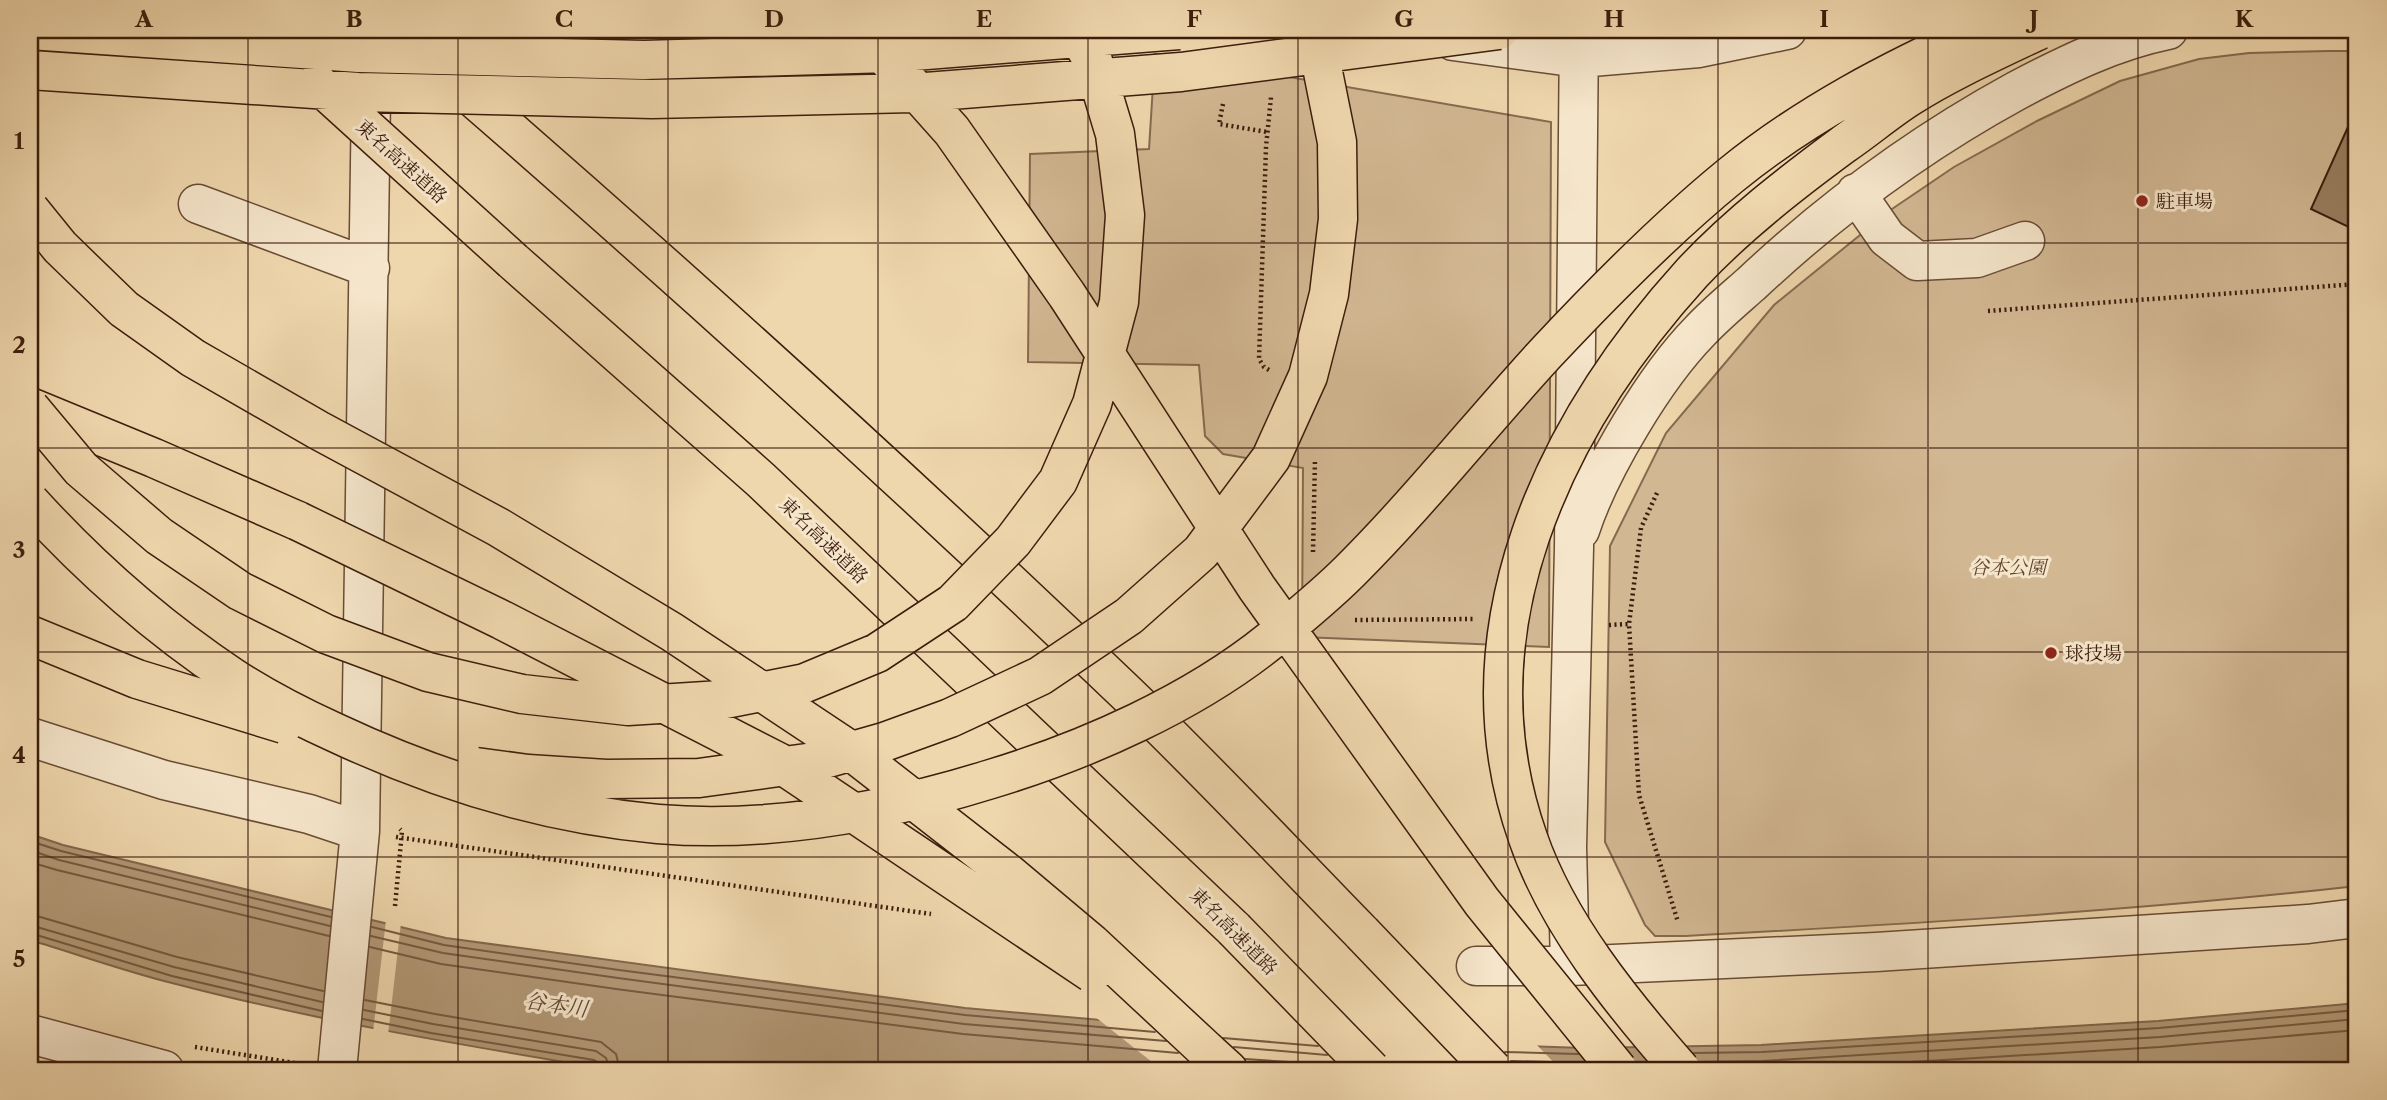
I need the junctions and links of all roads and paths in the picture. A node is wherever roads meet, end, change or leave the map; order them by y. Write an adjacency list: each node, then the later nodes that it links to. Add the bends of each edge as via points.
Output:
1 (30, 30): 7 (highway, bridge, via 359,53 644,60 889,53)
2 (258, 30): 48 (highway, 東名高速道路, bridge, via 761,480 1234,929)
3 (372, 30): 22 (street)
4 (395, 30): 49 (highway, bridge, via 816,403 1122,689)
5 (862, 30): 50 (highway, bridge, via 952,131 1067,295 1257,588 1482,902)
6 (1076, 30): 26 (highway, bridge, via 1093,61 1115,134 1125,215 1119,302 1092,404 1058,481 1013,541 953,603 877,653 805,683 721,700 628,706 522,694 428,672 326,634 240,591 159,536 90,477)
7 (1179, 30)
8 (1310, 30): 36 (highway, bridge, via 1337,142 1339,219 1329,293 1308,376 1270,458 1201,552 1129,616 1040,676 962,713 884,742 814,761 699,778 528,774 450,763 274,722 137,679)
9 (1375, 30): 15 (street)
10 (1499, 30): 16 (highway, bridge, via 1181,72 913,93 652,99 358,92)
11 (1787, 30): 15 (street, via 1699,48)
12 (1980, 30): 29 (highway, bridge, via 1842,98 1732,174 1609,287 1347,575 1266,644 1202,688 1110,736 1030,768 932,796 806,819 734,825 658,824 510,798 447,780 313,722 237,680 128,598 76,552)
13 (2039, 30): 51 (highway, bridge, via 1909,97 1742,225 1694,272 1613,373 1584,419 1531,529 1512,601 1503,689 1505,736 1527,835 1538,865 1584,945 1635,1017)
14 (2168, 30): 18 (street, via 2137,36 2066,65 1934,138)
15 (1579, 44): 30 (street)
16 (30, 70)
17 (1269, 108): 25 (path, via 1259,359)
18 (1856, 193): 21 (street, via 1886,238 1917,261 1977,258); 30 (street, via 1801,237 1699,332 1619,445)
19 (198, 204): 22 (street)
20 (30, 210): 45 (highway, bridge, via 60,247 124,309 192,358 498,527 673,632 851,751 1081,934)
21 (2025, 241)
22 (370, 268): 38 (street)
23 (2357, 284): 24 (path)
24 (1988, 311)
25 (1276, 374)
26 (30, 407): 45 (highway, bridge, via 299,521 778,762)
27 (1315, 450): 31 (path)
28 (1657, 493): 34 (path, via 1641,528)
29 (30, 502)
30 (1574, 548): 43 (street, via 1567,846)
31 (1312, 555)
32 (1344, 619): 33 (path)
33 (1487, 619)
34 (1629, 624): 35 (path); 41 (path, via 1639,795)
35 (1601, 626)
36 (30, 635)
37 (30, 737): 38 (street, via 164,780 309,814)
38 (372, 840): 39 (path, via 928,912); 47 (street)
39 (938, 917)
40 (2357, 918): 43 (street, via 2002,946)
41 (1681, 932)
42 (1476, 966): 43 (street)
43 (1570, 966)
44 (30, 1034): 46 (street)
45 (1217, 1061)
46 (164, 1070)
47 (337, 1070)
48 (1371, 1070)
49 (1493, 1070)
50 (1618, 1070)
51 (1681, 1070)

